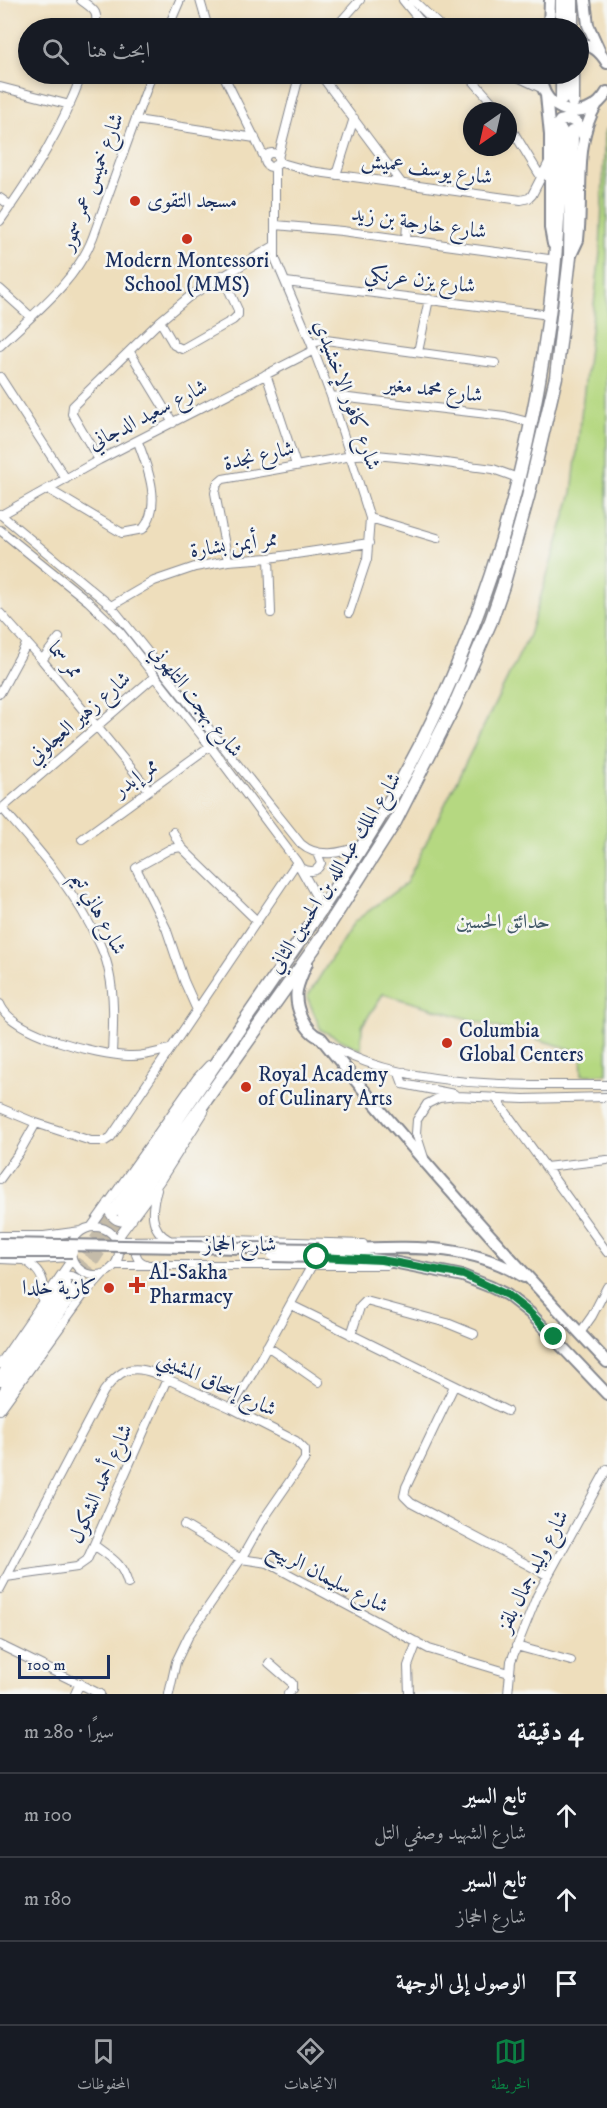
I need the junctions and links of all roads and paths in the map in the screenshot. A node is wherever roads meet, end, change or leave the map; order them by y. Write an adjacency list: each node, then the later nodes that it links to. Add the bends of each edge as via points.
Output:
1 (81, 0): 13 (street)
2 (174, 0): 14 (street)
3 (180, 0): 15 (street)
4 (200, 0): 16 (street)
5 (360, 0): 17 (street)
6 (403, 0): 18 (street)
7 (413, 0): 19 (street)
8 (550, 0): 20 (main road)
9 (562, 0): 21 (highway)
10 (572, 0): 22 (highway)
11 (585, 0): 12 (main road)
12 (585, 14): 23 (main road); 24 (main road)
13 (97, 18)
14 (170, 18)
15 (172, 18)
16 (205, 18)
17 (344, 18)
18 (419, 18)
19 (432, 18)
20 (561, 18)
21 (564, 18)
22 (566, 18)
23 (576, 18)
24 (586, 18)
25 (589, 28): 27 (main road)
26 (589, 46): 27 (main road)
27 (605, 58)
28 (78, 84): 43 (street)
29 (149, 84): 45 (street, شارع خميس عمر سمور)
30 (228, 84): 47 (street)
31 (297, 84): 49 (street)
32 (328, 84): 44 (street)
33 (476, 84): 42 (street)
34 (530, 84): 39 (street)
35 (543, 84): 39 (main road)
36 (564, 84): 37 (highway, via 568,100)
37 (571, 84)
38 (2, 88): 40 (street); 43 (street)
39 (545, 92): 41 (main road, via 560,108 573,111 586,110); 46 (main road)
40 (0, 98)
41 (603, 99): 46 (main road, via 589,118)
42 (492, 102)
43 (70, 105): 55 (street, via 48,150)
44 (354, 118): 51 (street); 53 (street)
45 (136, 120): 47 (street); 68 (street, شارع خميس عمر سمور, via 88,249 73,273)
46 (567, 134): 50 (main road); 61 (highway, شارع الملك عبدالله بن الحسين الثاني); 62 (highway, شارع الملك عبدالله بن الحسين الثاني); 62 (main road, via 585,219)
47 (255, 138): 49 (street)
48 (517, 138): 52 (street)
49 (272, 160): 51 (street, شارع يوسف عميش); 58 (street, شارع كافور الإخشيدي)
50 (550, 160): 52 (street, شارع يوسف عميش); 61 (main road, via 550,228)
51 (336, 175): 53 (street, شارع يوسف عميش)
52 (541, 177): 53 (street, شارع يوسف عميش, via 532,195 521,200)
53 (402, 184)
54 (0, 198): 55 (street)
55 (11, 206): 56 (street)
56 (0, 221)
57 (407, 224): 59 (street)
58 (276, 225): 59 (street, شارع خارجة بن زيد); 60 (street, شارع كافور الإخشيدي)
59 (406, 240): 61 (street, شارع خارجة بن زيد)
60 (274, 246): 63 (street); 64 (street, شارع كافور الإخشيدي)
61 (556, 257): 67 (highway, شارع الملك عبدالله بن الحسين الثاني)
62 (570, 257): 116 (highway, شارع الملك عبدالله بن الحسين الثاني, via 550,407 495,609 464,685 409,797)
63 (222, 275): 69 (street); 69 (street, via 238,310 233,320 182,349 174,345)
64 (286, 282): 66 (street, شارع يزن عرنكي); 71 (street, شارع كافور الإخشيدي)
65 (0, 289): 68 (street)
66 (429, 299): 67 (street, شارع يزن عرنكي); 73 (street)
67 (550, 315): 79 (highway, شارع الملك عبدالله بن الحسين الثاني)
68 (30, 316): 70 (street, شارع خميس عمر سمور)
69 (160, 321): 72 (street)
70 (0, 346)
71 (313, 346): 73 (street, via 326,340); 75 (street, شارع سعيد الدجاني); 77 (street, شارع كافور الإخشيدي)
72 (130, 352): 78 (street); 82 (street, via 71,410)
73 (418, 352): 74 (street)
74 (495, 363)
75 (266, 374): 78 (street, شارع سعيد الدجاني); 83 (street)
76 (0, 377): 85 (street)
77 (331, 396): 79 (street, شارع محمد مغير, via 505,416); 81 (street, شارع كافور الإخشيدي)
78 (173, 423): 80 (street, شارع سعيد الدجاني)
79 (532, 423): 84 (highway, شارع الملك عبدالله بن الحسين الثاني)
80 (138, 442): 82 (street, شارع سعيد الدجاني); 86 (street, via 151,489 150,517 143,529 122,533)
81 (350, 454): 83 (street, شارع نجدة); 84 (street, شارع نجدة, via 486,468); 88 (street, شارع كافور الإخشيدي)
82 (99, 460): 85 (street, شارع سعيد الدجاني)
83 (296, 465): 93 (street, شارع نجدة, via 224,479 217,484 215,493)
84 (518, 478): 109 (highway, شارع الملك عبدالله بن الحسين الثاني, via 485,588 448,687 398,786)
85 (66, 479): 86 (street, شارع سعيد الدجاني)
86 (48, 489): 87 (street, شارع سعيد الدجاني)
87 (1, 515): 94 (street, شارع بهجت التلهوني)
88 (370, 518): 90 (street); 91 (street, شارع كافور الإخشيدي)
89 (0, 530): 101 (street, شارع بهجت التلهوني, via 104,615)
90 (437, 538)
91 (369, 543): 92 (street, ممر أيمن بشارة); 95 (street, شارع كافور الإخشيدي, via 368,559)
92 (269, 558): 93 (street, ممر أيمن بشارة); 97 (street)
93 (228, 561): 94 (street, ممر أيمن بشارة, via 168,575)
94 (111, 606): 111 (street, شارع بهجت التلهوني, via 301,844)
95 (350, 613)
96 (0, 614): 99 (street, ممر سما)
97 (271, 614)
98 (59, 638): 100 (street)
99 (27, 643): 100 (street, ممر سما); 102 (street)
100 (42, 660): 103 (street, ممر سما)
101 (154, 677): 103 (street, شارع زهير العجلوني); 104 (street, شارع بهجت التلهوني)
102 (1, 689)
103 (98, 727): 105 (street, ممر سما); 106 (street, شارع زهير العجلوني)
104 (210, 746): 105 (street, ممر إبدر); 112 (street, شارع بهجت التلهوني)
105 (149, 790): 108 (street, ممر إبدر)
106 (1, 809): 121 (street, شارع هاني تيم, via 63,879 105,957 112,996)
107 (173, 832): 110 (street)
108 (82, 839)
109 (362, 846): 111 (street); 115 (highway, شارع الملك عبدالله بن الحسين الثاني)
110 (181, 847): 114 (street); 118 (street, via 136,867 166,928)
111 (317, 853): 113 (street, via 321,863 317,869)
112 (297, 862): 113 (street, شارع بهجت التلهوني); 114 (street)
113 (302, 869): 115 (street, شارع بهجت التلهوني, via 316,896)
114 (257, 921): 118 (street)
115 (312, 926): 137 (highway, شارع الملك عبدالله بن الحسين الثاني, via 225,1049)
116 (317, 944): 119 (main road, شارع الحجاز, via 302,974 297,996 306,1026 313,1036); 122 (highway, شارع الملك عبدالله بن الحسين الثاني)
117 (0, 1005): 121 (street, via 12,1020 37,1032 78,1048)
118 (197, 1010): 120 (street)
119 (321, 1038): 123 (street, via 360,1060); 132 (main road, شارع الحجاز)
120 (170, 1049): 121 (street, via 143,1055); 131 (street, via 111,1137 91,1141)
121 (112, 1054)
122 (236, 1056): 136 (street, via 223,1084); 137 (highway, شارع الملك عبدالله بن الحسين الثاني)
123 (404, 1072): 124 (street); 126 (street, via 399,1079 403,1084)
124 (525, 1085): 125 (street); 129 (street)
125 (607, 1085)
126 (457, 1096): 127 (street); 132 (street, via 433,1100 419,1114 416,1133)
127 (495, 1097): 129 (street); 134 (street)
128 (607, 1097): 129 (street)
129 (524, 1099)
130 (0, 1108): 131 (street)
131 (36, 1123): 135 (street)
132 (424, 1160): 157 (main road, شارع الحجاز)
133 (607, 1160): 134 (street)
134 (546, 1167): 148 (street)
135 (0, 1179)
136 (160, 1181): 137 (street); 144 (street, via 152,1217 158,1231)
137 (120, 1212): 138 (street); 142 (street)
138 (92, 1226): 139 (street); 142 (street, via 106,1229)
139 (81, 1231): 141 (street); 150 (street, via 72,1242)
140 (0, 1236): 141 (street)
141 (31, 1237): 152 (street, via 47,1247 43,1255)
142 (117, 1240): 143 (street, شارع الحجاز); 154 (street, via 119,1254)
143 (142, 1240): 144 (street, شارع الحجاز); 155 (street, via 136,1247 137,1257)
144 (170, 1240): 146 (street, شارع الحجاز, via 350,1243)
145 (0, 1244): 149 (main road, bridge)
146 (385, 1249): 149 (main road); 157 (main road, شارع الحجاز, via 458,1251 501,1264)
147 (0, 1252): 149 (main road, bridge)
148 (607, 1252)
149 (316, 1257): 155 (street, شارع الحجاز); 160 (street); 172 (main road, via 370,1259 464,1275 507,1295 530,1313)
150 (72, 1258): 152 (street); 156 (street, via 86,1273); 159 (street)
151 (0, 1259): 153 (street)
152 (34, 1259): 153 (street)
153 (22, 1260): 161 (street, via 43,1279)
154 (115, 1265): 155 (street, شارع الحجاز); 156 (street)
155 (150, 1265)
156 (103, 1274): 159 (street)
157 (532, 1282): 162 (main road, شارع الحجاز)
158 (607, 1287): 162 (street)
159 (69, 1288): 161 (street); 169 (highway); 173 (highway); 175 (street)
160 (291, 1305): 164 (street); 165 (street)
161 (38, 1309): 167 (street)
162 (580, 1333): 166 (main road, شارع الحجاز)
163 (474, 1334): 164 (street, via 366,1300)
164 (351, 1335): 171 (street)
165 (267, 1346): 170 (street); 174 (street)
166 (607, 1362)
167 (0, 1364)
168 (167, 1379): 174 (street, شارع إسحاق المشيني); 179 (street, شارع أحمد الشكول); 182 (street, شارع إسحاق المشيني, via 135,1368 122,1372 111,1382)
169 (0, 1380)
170 (319, 1382)
171 (454, 1386): 176 (street); 181 (street, via 404,1496)
172 (607, 1394)
173 (0, 1399)
174 (231, 1408): 180 (street, شارع إسحاق المشيني, via 296,1441 306,1454)
175 (0, 1410)
176 (507, 1411)
177 (607, 1469): 181 (street, شارع وليد جمال بلقز)
178 (184, 1525): 180 (street)
179 (94, 1545): 182 (street, شارع أحمد الشكول, via 87,1560 77,1567); 183 (street, via 120,1564)
180 (241, 1559): 185 (street, شارع سليمان الربيح, via 268,1563); 194 (street, شارع سليمان الربيح, via 189,1635)
181 (547, 1575): 187 (street, شارع وليد جمال بلقز)
182 (6, 1577): 184 (street, شارع إسحاق المشيني)
183 (128, 1584)
184 (0, 1589)
185 (417, 1642): 190 (street, شارع سليمان الربيح); 196 (street, via 408,1666)
186 (0, 1645): 191 (street)
187 (516, 1646): 188 (street); 190 (street, شارع وليد جمال بلقز)
188 (571, 1661)
189 (269, 1663): 195 (street, via 292,1683)
190 (508, 1673): 197 (street, شارع وليد جمال بلقز)
191 (81, 1683): 192 (street); 193 (street)
192 (75, 1694)
193 (100, 1694)
194 (169, 1694)
195 (288, 1694)
196 (409, 1694)
197 (508, 1694)

